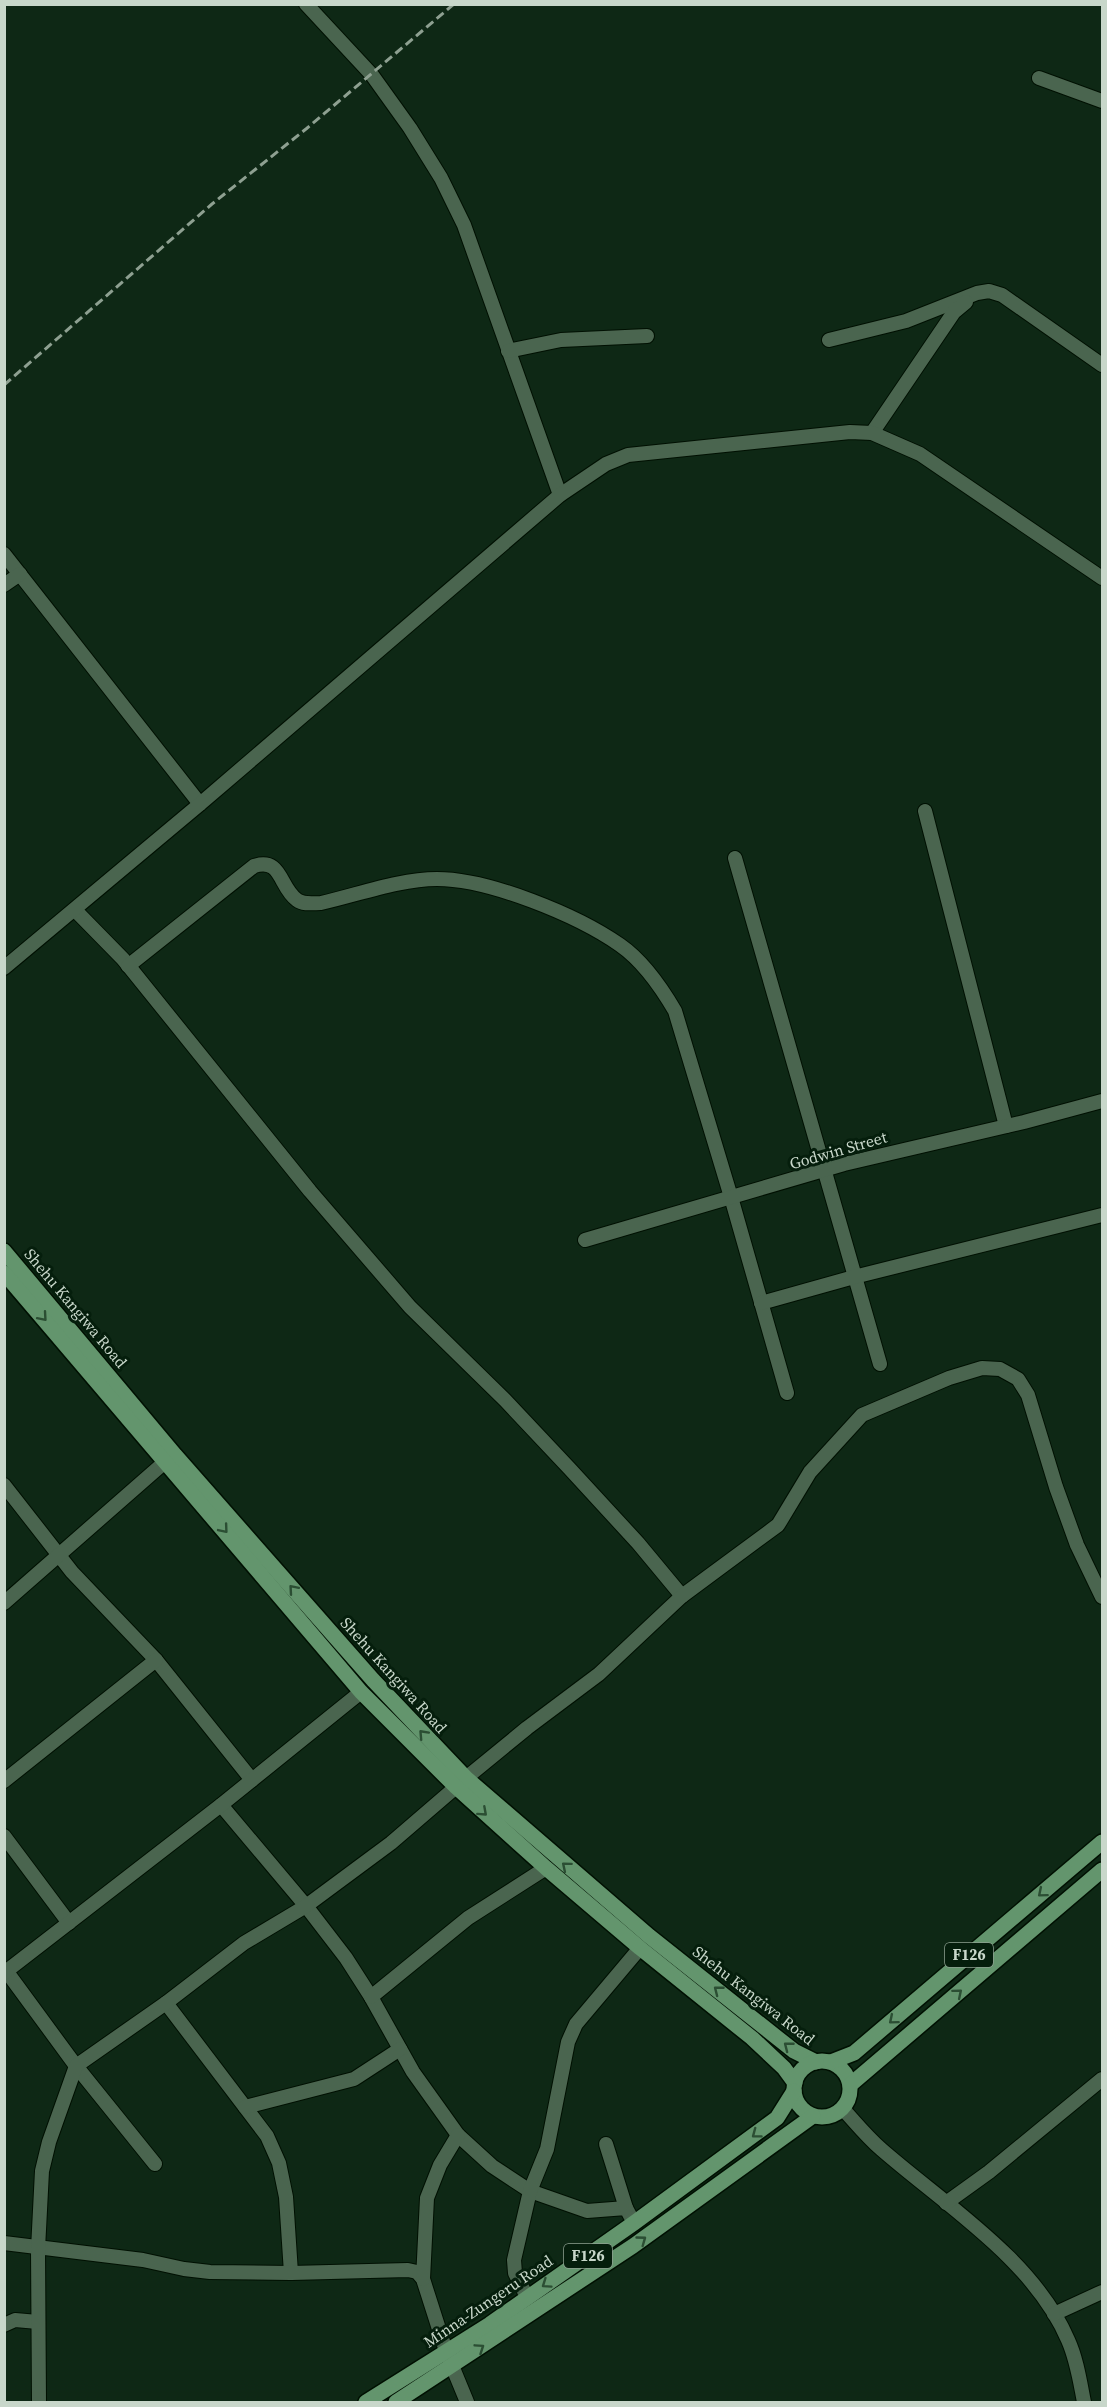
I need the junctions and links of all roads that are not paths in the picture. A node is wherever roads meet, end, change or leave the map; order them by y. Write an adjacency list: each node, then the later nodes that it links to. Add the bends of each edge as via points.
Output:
1 (306, 4): 7 (street, via 372,75 441,178 464,225)
2 (1039, 78): 3 (street)
3 (1102, 101)
4 (977, 292): 6 (street, via 906,321); 8 (street, via 1002,295); 9 (street, via 954,312)
5 (647, 336): 7 (street, via 561,340)
6 (829, 340)
7 (508, 351): 10 (street)
8 (1102, 365)
9 (872, 433): 10 (street, via 628,454); 13 (street, via 920,454)
10 (560, 495): 15 (street)
11 (4, 554): 12 (street)
12 (20, 574): 14 (street); 15 (street)
13 (1102, 578)
14 (4, 585)
15 (200, 804): 18 (street)
16 (925, 812): 22 (street)
17 (735, 858): 23 (street)
18 (75, 910): 19 (street); 20 (street)
19 (128, 966): 24 (street, via 254,866 265,862 272,865 297,900 307,904 436,879 502,890 542,905 621,945 662,989 675,1011); 36 (street, via 310,1191 410,1307 561,1459)
20 (4, 968)
21 (1102, 1101): 22 (street, Godwin Street)
22 (1006, 1126): 23 (street, Godwin Street)
23 (823, 1170): 24 (street, Godwin Street); 29 (street)
24 (731, 1197): 26 (street, Godwin Street); 30 (street)
25 (1102, 1215): 29 (street)
26 (585, 1240)
27 (4, 1251): 43 (main road, Shehu Kangiwa Road, one-way to 27, via 175,1455)
28 (4, 1273): 33 (main road, Shehu Kangiwa Road, one-way to 33)
29 (854, 1276): 30 (street); 31 (street)
30 (761, 1303): 32 (street)
31 (880, 1364)
32 (787, 1393)
33 (166, 1461): 35 (street); 40 (main road, Shehu Kangiwa Road, one-way to 40)
34 (4, 1485): 35 (street)
35 (58, 1556): 38 (street); 39 (street)
36 (682, 1596): 37 (street, via 778,1525 810,1472 862,1415 982,1368 1000,1369 1018,1379 1028,1395 1077,1545); 43 (street, via 599,1674)
37 (1102, 1597)
38 (4, 1603)
39 (156, 1660): 41 (street); 42 (street)
40 (361, 1692): 41 (street); 43 (main road, Shehu Kangiwa Road)
41 (252, 1780): 44 (street)
42 (4, 1781)
43 (461, 1783): 47 (main road, Shehu Kangiwa Road, one-way to 47); 51 (street, via 391,1843); 58 (main road, Shehu Kangiwa Road, one-way to 43, via 794,2051)
44 (221, 1805): 51 (street); 52 (street)
45 (4, 1836): 52 (street)
46 (1102, 1842): 49 (main road, F126)
47 (546, 1868): 53 (main road, Shehu Kangiwa Road); 55 (street, via 468,1918)
48 (1102, 1870): 50 (main road, F126)
49 (1067, 1872): 50 (main road); 58 (main road, F126, one-way to 58, via 854,2053)
50 (1081, 1888): 61 (main road, F126, one-way to 50)
51 (306, 1906): 55 (street); 56 (street, via 244,1943)
52 (69, 1923): 54 (street)
53 (640, 1948): 62 (main road, Shehu Kangiwa Road, via 752,2038 784,2068); 69 (street, via 576,2024 568,2042 547,2149)
54 (6, 1972): 59 (street)
55 (371, 1997): 57 (street)
56 (166, 2003): 59 (street); 63 (street)
57 (400, 2049): 63 (street, via 354,2079); 66 (street)
58 (823, 2062): 61 (main road, via 840,2067); 62 (main road, F126, via 802,2069)
59 (76, 2066): 68 (street); 74 (street, via 42,2171)
60 (1102, 2079): 70 (street)
61 (850, 2085): 64 (main road)
62 (794, 2087): 65 (main road, via 799,2106); 72 (main road, Minna-Zungeru Road / F126, one-way to 72, via 777,2118)
63 (245, 2107): 75 (street, via 267,2136 279,2163 286,2197)
64 (843, 2109): 65 (main road, F126, via 832,2116); 70 (street, via 879,2148)
65 (813, 2116): 83 (main road, Minna-Zungeru Road / F126, one-way to 65, via 633,2246)
66 (458, 2135): 69 (street, via 492,2166); 76 (street, via 430,2187)
67 (606, 2144): 71 (street)
68 (155, 2164)
69 (530, 2192): 71 (street, via 587,2211); 78 (street, via 513,2260)
70 (946, 2203): 79 (street, via 1021,2269)
71 (626, 2208): 72 (street)
72 (634, 2223): 78 (main road, Minna-Zungeru Road / F126, one-way to 78)
73 (4, 2243): 74 (street)
74 (38, 2249): 75 (street, via 143,2260 210,2272); 80 (street)
75 (291, 2273): 76 (street, via 408,2270)
76 (423, 2278): 82 (street)
77 (1102, 2292): 79 (street)
78 (527, 2297): 82 (main road, Minna-Zungeru Road / F126)
79 (1054, 2314): 88 (street, via 1072,2350)
80 (38, 2322): 81 (street, via 15,2320); 84 (street)
81 (4, 2325)
82 (446, 2351): 83 (street); 85 (main road, Minna-Zungeru Road / F126)
83 (452, 2366): 86 (main road, Minna-Zungeru Road / F126); 87 (street)
84 (39, 2403)
85 (366, 2403)
86 (396, 2403)
87 (467, 2403)
88 (1084, 2403)

